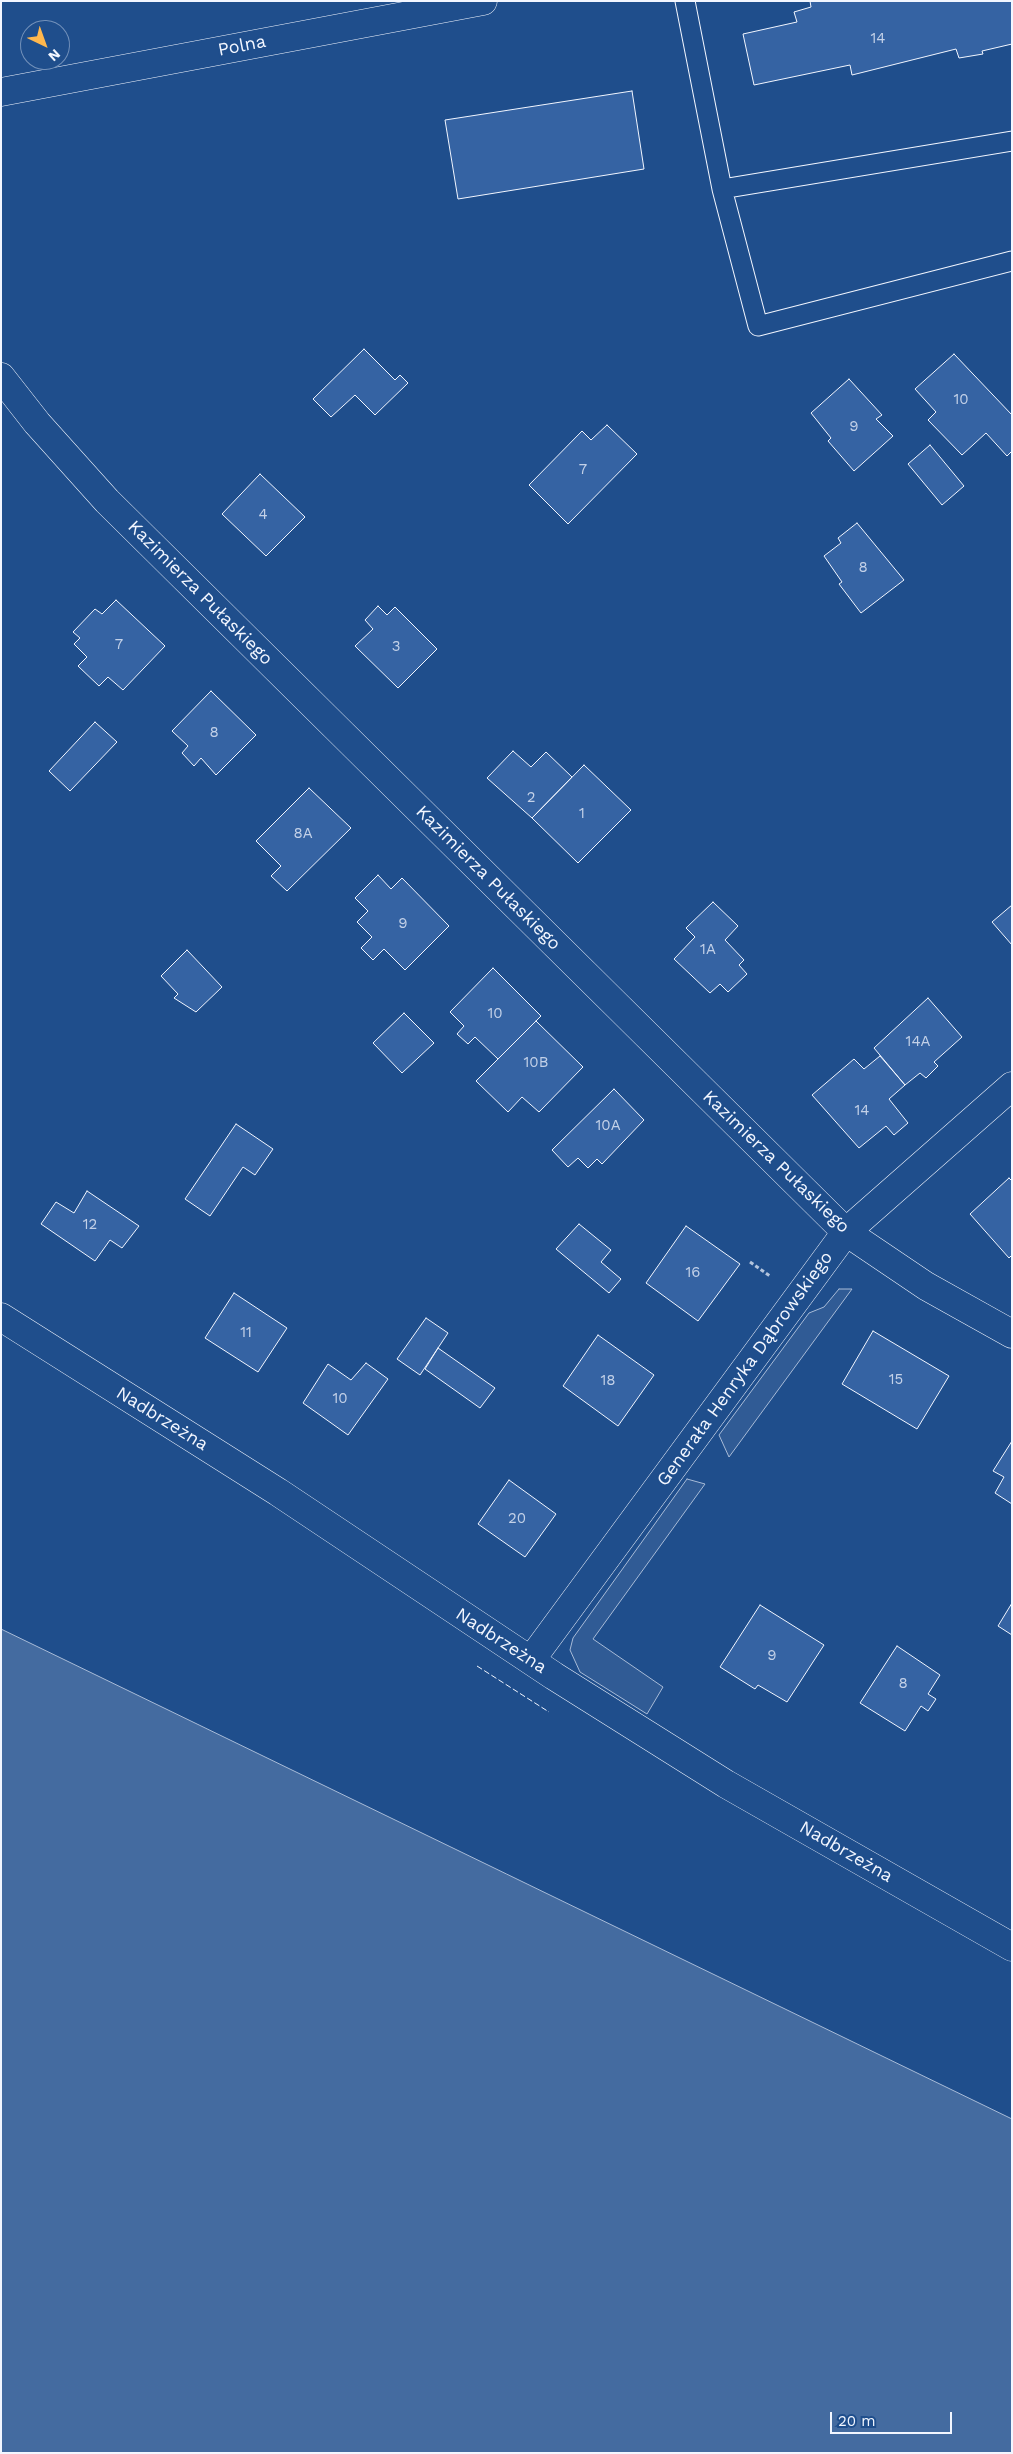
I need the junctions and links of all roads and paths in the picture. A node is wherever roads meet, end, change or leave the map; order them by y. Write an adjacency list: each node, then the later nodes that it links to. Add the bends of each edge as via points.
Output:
1 (483, 1): 3 (street, Polna)
2 (685, 1): 5 (lane)
3 (1, 92)
4 (1012, 141): 5 (lane)
5 (722, 189): 6 (lane, via 758,326)
6 (1012, 261)
7 (1, 377): 9 (street, Kazimierza Pułaskiego, via 37,423 107,501)
8 (1012, 1086): 9 (street, Generała Henryka Dąbrowskiego)
9 (846, 1232): 13 (street, Kazimierza Pułaskiego, via 926,1286); 14 (street, Generała Henryka Dąbrowskiego)
10 (750, 1262): 11 (path)
11 (775, 1279)
12 (1, 1317): 14 (street, Nadbrzeżna, via 278,1492)
13 (1012, 1334)
14 (531, 1660): 15 (street, Nadbrzeżna, via 726,1784)
15 (1012, 1947)

